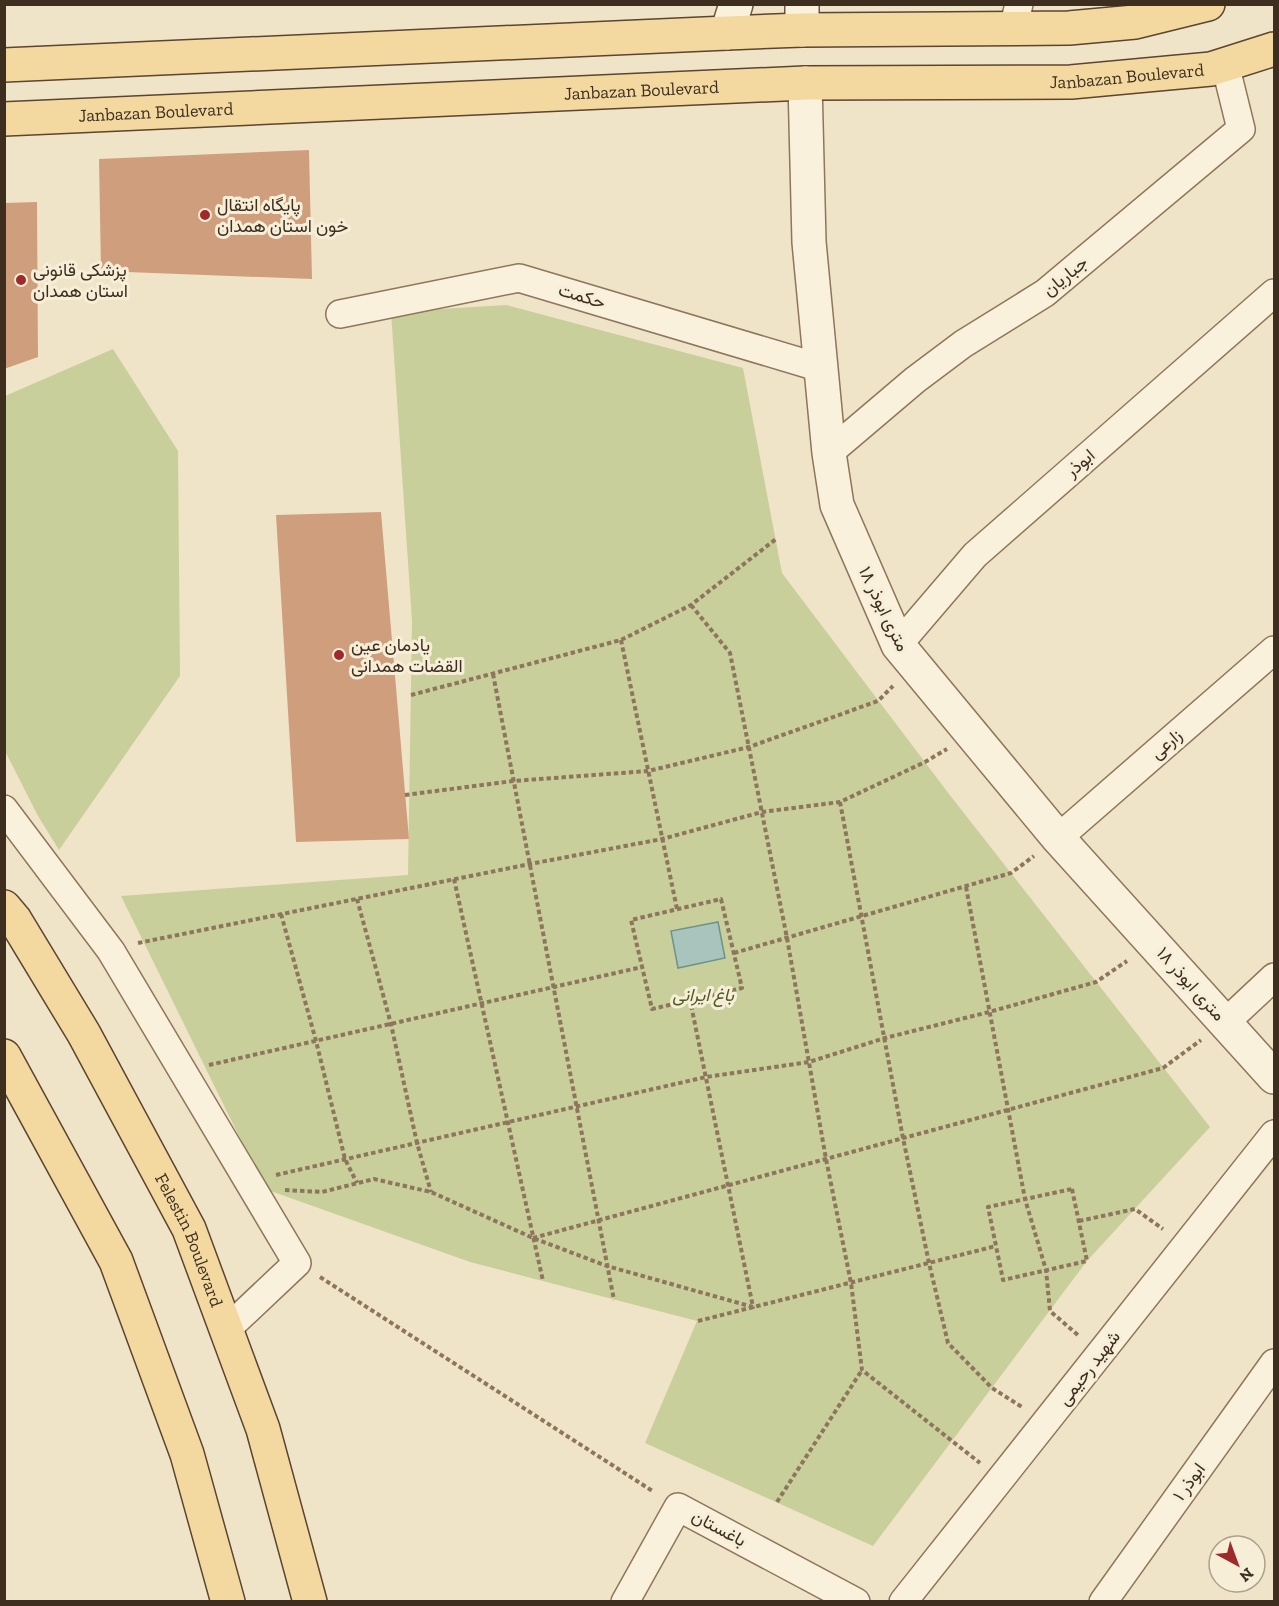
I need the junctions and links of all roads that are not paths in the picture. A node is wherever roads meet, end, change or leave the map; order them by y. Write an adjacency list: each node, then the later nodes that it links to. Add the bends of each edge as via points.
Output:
1 (1208, 4): 2 (main road)
2 (1136, 13): 4 (main road, via 1069,28)
3 (802, 17): 4 (main road); 5 (main road)
4 (1016, 17)
5 (731, 19): 8 (main road)
6 (1275, 49): 7 (main road, Janbazan Boulevard)
7 (1225, 64): 9 (main road, Janbazan Boulevard, via 1211,69 1071,82); 14 (street, جباریان, via 1241,129 1046,293 963,344)
8 (4, 65)
9 (805, 83): 10 (main road, Janbazan Boulevard); 13 (street, ۱۸ متری ابوذر, via 809,242)
10 (4, 119)
11 (1275, 293): 16 (street, ابوذر, via 975,555)
12 (340, 314): 13 (street, حکمت, via 519,278)
13 (821, 368): 14 (street, ۱۸ متری ابوذر)
14 (829, 453): 16 (street, ۱۸ متری ابوذر, via 837,505)
15 (1275, 650): 18 (street, زارعی)
16 (906, 656): 18 (street, ۱۸ متری ابوذر)
17 (4, 809): 25 (street, via 111,951 255,1180 297,1263)
18 (1058, 838): 21 (street, ۱۸ متری ابوذر)
19 (4, 908): 25 (main road, Felestin Boulevard, via 84,1034 189,1228)
20 (1275, 977): 21 (street)
21 (1226, 1022): 23 (street, ۱۸ متری ابوذر)
22 (8, 1073): 27 (main road, via 116,1261 187,1454)
23 (1275, 1077)
24 (1275, 1134): 31 (street, شهید رحیمی)
25 (226, 1330): 28 (main road, Felestin Boulevard, via 263,1429)
26 (1275, 1364): 32 (street, ابوذر ۱)
27 (228, 1602)
28 (310, 1602)
29 (625, 1602): 30 (street, باغستان, via 678,1506)
30 (856, 1602)
31 (903, 1602)
32 (1103, 1602)

